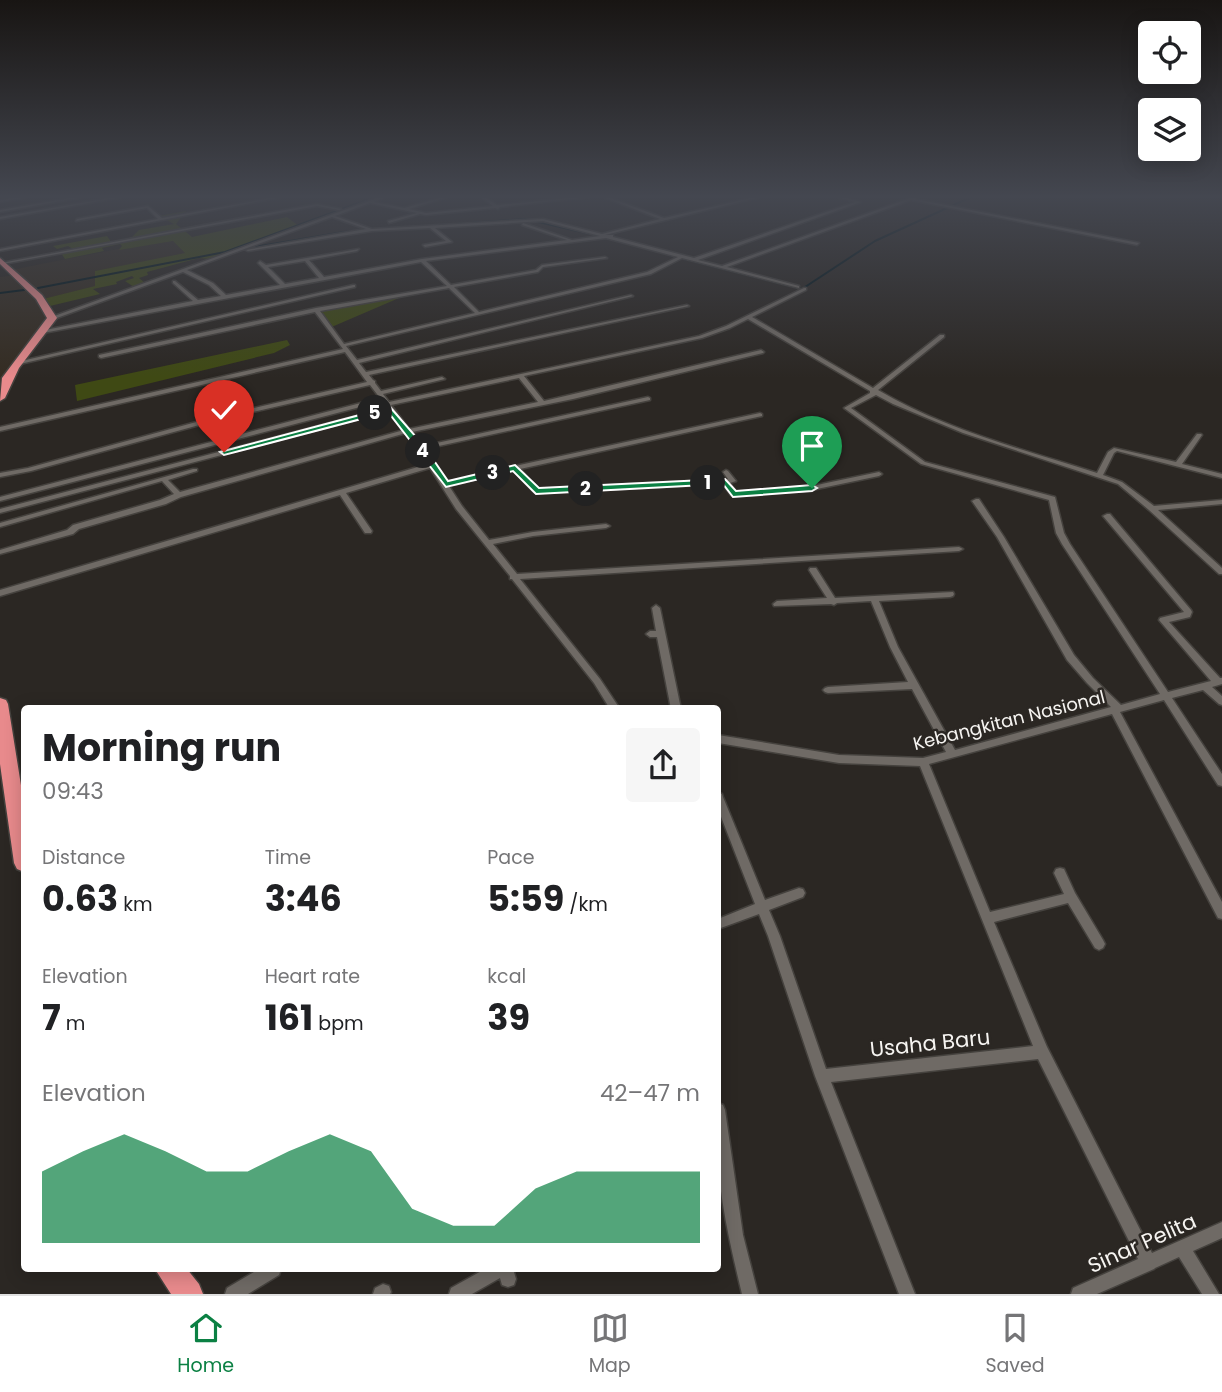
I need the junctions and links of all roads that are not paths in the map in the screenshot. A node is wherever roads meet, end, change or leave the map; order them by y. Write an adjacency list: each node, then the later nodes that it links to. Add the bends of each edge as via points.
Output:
1 (22, 257): 13 (street)
2 (216, 257): 17 (street)
3 (315, 257): 10 (street)
4 (443, 257): 12 (street)
5 (681, 257): 32 (street, via 649,273)
6 (684, 257): 11 (street)
7 (701, 257): 11 (street)
8 (749, 257): 16 (street)
9 (605, 258): 22 (street)
10 (306, 259): 15 (street); 18 (street)
11 (696, 259): 16 (street)
12 (422, 260): 18 (street); 22 (street)
13 (2, 261): 34 (highway)
14 (261, 262): 15 (street)
15 (267, 266): 20 (street)
16 (723, 267): 23 (street)
17 (183, 270): 26 (street); 34 (street)
18 (323, 279): 20 (street)
19 (176, 282): 27 (street)
20 (284, 286): 26 (street)
21 (352, 286): 28 (street)
22 (449, 286): 30 (street); 32 (street)
23 (797, 287)
24 (804, 289): 33 (street)
25 (631, 296): 41 (street)
26 (225, 297): 27 (street)
27 (197, 302): 35 (street)
28 (278, 303): 31 (street); 40 (street)
29 (687, 306): 42 (street)
30 (316, 310): 31 (street); 37 (street)
31 (296, 314): 39 (street)
32 (479, 314): 37 (street)
33 (748, 317): 43 (street, via 692,339); 46 (street)
34 (52, 318): 35 (highway)
35 (43, 331): 40 (highway)
36 (942, 336): 46 (street)
37 (345, 348): 41 (street); 52 (street)
38 (761, 352): 50 (street)
39 (101, 356)
40 (20, 362): 47 (highway)
41 (356, 362): 42 (street)
42 (367, 374): 45 (street)
43 (520, 374): 49 (street); 50 (street)
44 (442, 379): 49 (street)
45 (373, 382): 49 (street); 62 (street)
46 (874, 393): 63 (street, via 965,432); 97 (street, via 847,408 923,463 1052,499 1060,533)
47 (0, 398)
48 (648, 399): 55 (street)
49 (386, 401): 53 (street); 70 (street); 74 (street)
50 (541, 402): 53 (street)
51 (760, 415): 58 (street)
52 (0, 429)
53 (407, 431): 55 (street); 69 (street)
54 (1199, 435): 56 (street)
55 (421, 448): 57 (street)
56 (1178, 464): 63 (street, via 1116,449); 64 (street)
57 (432, 465): 67 (street); 68 (street)
58 (515, 468): 66 (street, via 536,491); 67 (street)
59 (194, 470): 65 (street)
60 (726, 471): 66 (street, via 733,481)
61 (879, 474): 66 (street, via 812,488 733,494)
62 (0, 475)
63 (1100, 475): 73 (street, via 1127,487)
64 (1222, 476)
65 (163, 479): 69 (street); 76 (street)
66 (725, 481)
67 (446, 485): 79 (street)
68 (341, 491): 78 (street); 85 (street)
69 (178, 495): 81 (street)
70 (0, 499)
71 (976, 501): 102 (street, via 1065,650)
72 (1222, 502): 73 (street)
73 (1152, 508): 83 (street)
74 (0, 511)
75 (1107, 516): 93 (street, via 1188,612 1163,620)
76 (0, 525)
77 (606, 526): 79 (street)
78 (368, 531)
79 (487, 543): 84 (street)
80 (959, 549): 84 (street)
81 (0, 552)
82 (813, 570): 88 (street)
83 (1222, 572)
84 (513, 577): 100 (street)
85 (0, 593)
86 (950, 594): 87 (street)
87 (875, 600): 88 (street); 94 (street)
88 (834, 602): 89 (street)
89 (777, 604)
90 (656, 608): 92 (street)
91 (650, 634): 92 (street)
92 (661, 634): 101 (street)
93 (1220, 682): 95 (street, Kebangkitan Nasional)
94 (915, 685): 96 (street); 104 (street)
95 (1205, 686): 97 (street, Kebangkitan Nasional); 98 (street)
96 (828, 691)
97 (1165, 696): 102 (street, Kebangkitan Nasional); 106 (street)
98 (1222, 702)
99 (0, 704): 108 (highway)
100 (612, 705)
101 (675, 705)
102 (1117, 709): 104 (street, Kebangkitan Nasional); 113 (street)
103 (721, 739): 105 (street, Kebangkitan Nasional, via 839,759)
104 (952, 754): 105 (street, Kebangkitan Nasional)
105 (923, 762): 114 (street)
106 (1222, 782)
107 (721, 805): 112 (street)
108 (21, 843)
109 (1060, 873): 111 (street)
110 (799, 893): 112 (street)
111 (1071, 897): 114 (street); 116 (street)
112 (761, 906): 115 (street); 118 (street)
113 (1222, 914)
114 (987, 918): 117 (street)
115 (721, 923)
116 (1099, 944)
117 (1042, 1052): 118 (street, Usaha Baru); 122 (street)
118 (822, 1076): 130 (street)
119 (721, 1132): 129 (street, via 735,1235)
120 (1222, 1230): 121 (street, Sinar Pelita)
121 (1181, 1248): 122 (street, Sinar Pelita); 132 (street)
122 (1149, 1264): 131 (street, Sinar Pelita)
123 (171, 1272): 126 (highway)
124 (268, 1272): 127 (street)
125 (504, 1272): 128 (street)
126 (189, 1294)
127 (233, 1294)
128 (457, 1294)
129 (750, 1294)
130 (907, 1294)
131 (1079, 1294)
132 (1210, 1294)

